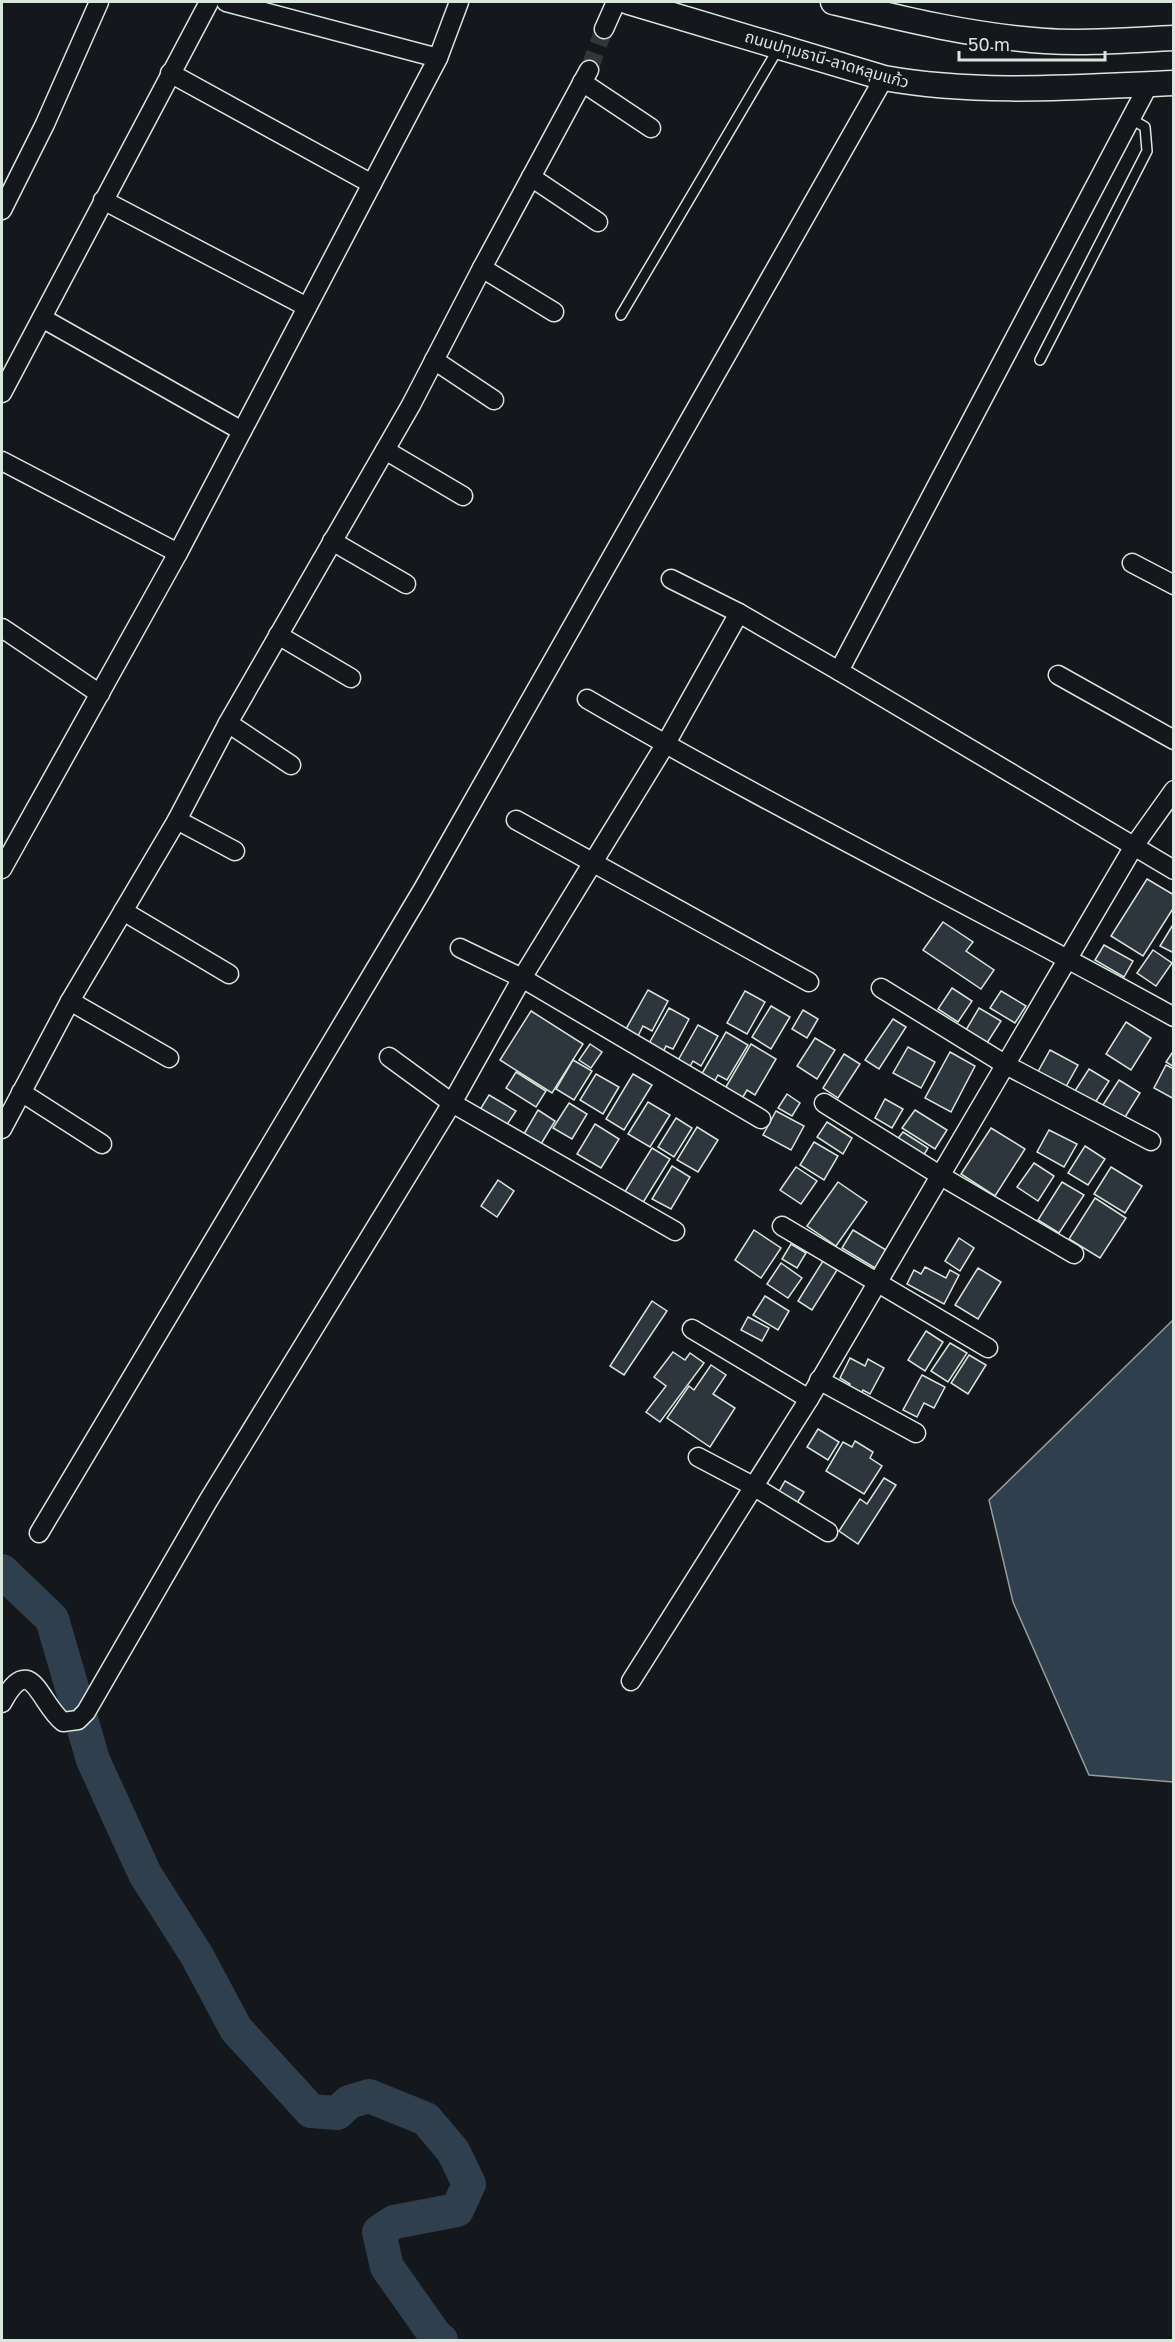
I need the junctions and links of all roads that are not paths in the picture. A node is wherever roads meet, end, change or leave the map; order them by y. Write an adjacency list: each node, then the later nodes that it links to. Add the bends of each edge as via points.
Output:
1 (99, 2): 21 (street)
2 (209, 2): 12 (street)
3 (226, 2): 11 (street)
4 (459, 2): 11 (street)
5 (616, 2): 8 (street)
6 (629, 2): 10 (main road, ถนนปทุมธานี-ลาดหลุมแก้ว)
7 (833, 2): 9 (main road, via 930,26 988,35 1047,41)
8 (604, 29)
9 (1173, 38)
10 (779, 47): 13 (main road, ถนนปทุมธานี-ลาดหลุมแก้ว); 26 (lane)
11 (438, 58): 19 (street)
12 (170, 73): 19 (street); 20 (street)
13 (884, 78): 15 (main road, ถนนปทุมธานี-ลาดหลุมแก้ว, via 924,86 994,88); 94 (street, via 423,889)
14 (1173, 83): 15 (main road, ถนนปทุมธานี-ลาดหลุมแก้ว)
15 (1149, 84): 16 (street)
16 (1131, 119): 29 (lane, via 1145,127 1147,151); 45 (street)
17 (651, 128): 18 (street, via 585,76)
18 (531, 177): 22 (street); 23 (street)
19 (372, 184): 24 (street)
20 (103, 200): 24 (street); 27 (street)
21 (2, 210)
22 (598, 222)
23 (482, 268): 25 (street); 28 (street)
24 (307, 307): 32 (street)
25 (554, 312)
26 (621, 315)
27 (42, 318): 30 (street); 32 (street)
28 (434, 360): 31 (street); 33 (street)
29 (1040, 360)
30 (2, 393)
31 (494, 400)
32 (242, 431): 37 (street)
33 (385, 450): 35 (street); 36 (street)
34 (2, 461): 37 (street)
35 (463, 496)
36 (332, 542): 40 (street); 44 (street)
37 (178, 553): 48 (street)
38 (1132, 563): 41 (street)
39 (671, 579): 42 (street)
40 (406, 584)
41 (1173, 585)
42 (739, 613): 45 (street); 52 (street)
43 (2, 628): 48 (street)
44 (278, 635): 47 (street); 50 (street)
45 (840, 671): 57 (street)
46 (1058, 675): 51 (street)
47 (351, 678)
48 (100, 694): 60 (street)
49 (587, 699): 52 (street)
50 (228, 723): 53 (street); 55 (street)
51 (1173, 740)
52 (665, 745): 59 (street); 64 (street)
53 (291, 765)
54 (1173, 790): 57 (street)
55 (177, 820): 58 (street); 62 (street)
56 (516, 820): 59 (street)
57 (1134, 846): 61 (street); 64 (street)
58 (235, 851)
59 (595, 863): 66 (street); 67 (street)
60 (2, 869)
61 (1173, 870)
62 (123, 911): 65 (street); 69 (street)
63 (460, 948): 66 (street)
64 (1068, 959): 70 (street); 73 (street)
65 (229, 974)
66 (522, 978): 75 (street); 77 (street)
67 (809, 982)
68 (881, 988): 73 (street)
69 (70, 1000): 72 (street); 74 (street)
70 (1173, 1017)
71 (389, 1057): 75 (street)
72 (169, 1058)
73 (1005, 1065): 79 (street); 81 (street)
74 (21, 1092): 78 (street); 80 (street)
75 (452, 1103): 83 (street); 96 (street, via 208,1501 82,1717 63,1722 31,1681 12,1684)
76 (824, 1103): 81 (street)
77 (761, 1119)
78 (2, 1129)
79 (1151, 1142)
80 (102, 1144)
81 (941, 1176): 84 (street); 85 (street)
82 (782, 1226): 85 (street)
83 (675, 1231)
84 (1074, 1254)
85 (877, 1281): 87 (street); 88 (street)
86 (692, 1329): 89 (street)
87 (988, 1348)
88 (819, 1380): 89 (street); 90 (street)
89 (809, 1399): 92 (street)
90 (916, 1433)
91 (698, 1457): 92 (street)
92 (753, 1486): 93 (street); 95 (street)
93 (828, 1532)
94 (39, 1533)
95 (631, 1681)
96 (2, 1703)

